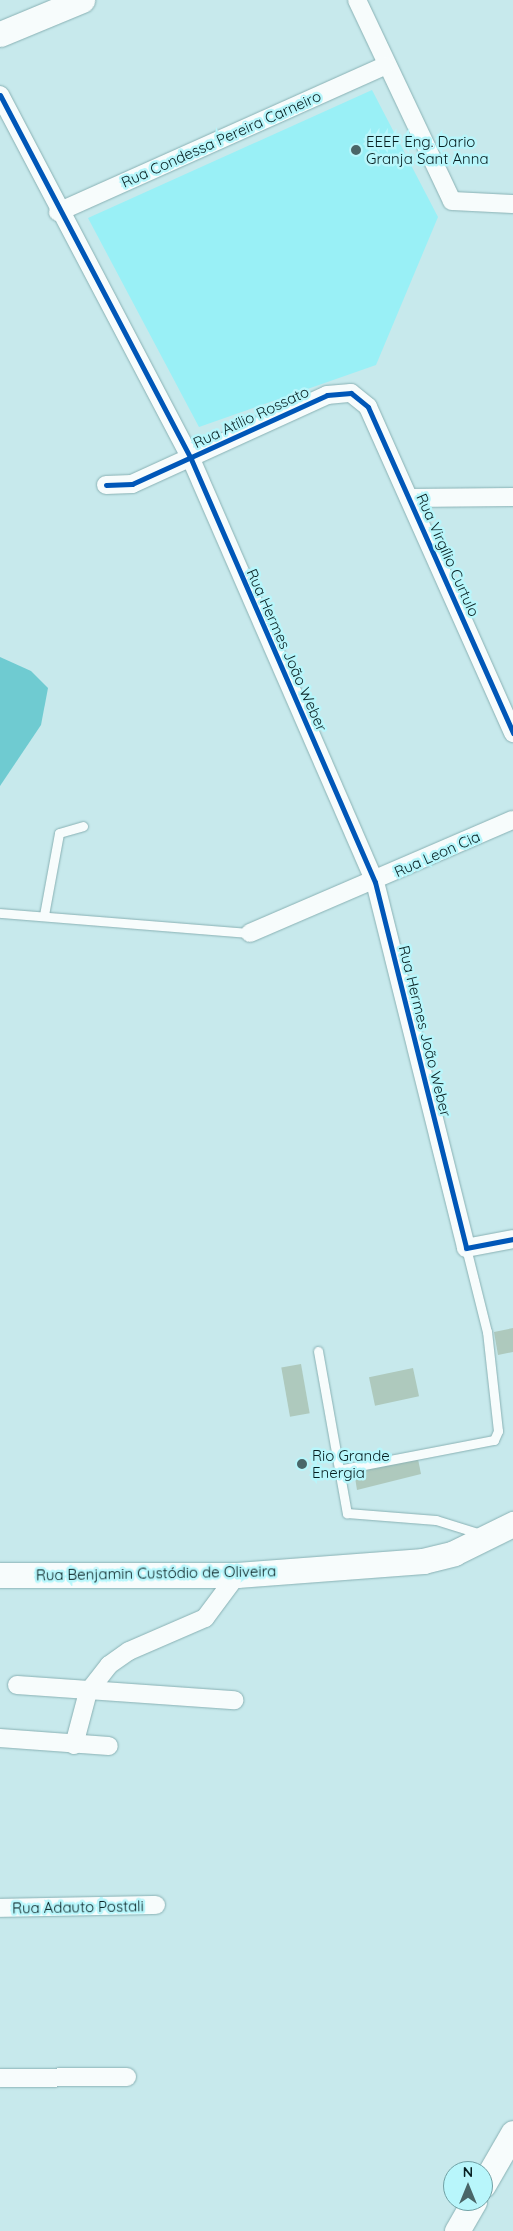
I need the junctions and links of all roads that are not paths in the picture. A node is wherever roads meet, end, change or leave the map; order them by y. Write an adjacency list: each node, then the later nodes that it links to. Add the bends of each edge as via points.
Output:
1 (82, 0): 3 (main road)
2 (357, 0): 4 (street)
3 (0, 34)
4 (385, 66): 6 (street, via 452,201); 7 (street, Rua Condessa Pereira Carneiro)
5 (0, 94): 7 (street, Rua Hermes João Weber)
6 (513, 204)
7 (58, 212): 9 (street, Rua Hermes João Weber)
8 (351, 393): 9 (street, Rua Atílio Rossato, via 327,395); 12 (street, Rua Virgílio Curtulo, via 368,408)
9 (191, 459): 10 (street, Rua Atílio Rossato, via 132,484); 16 (street, Rua Hermes João Weber)
10 (106, 485)
11 (513, 497): 12 (street)
12 (409, 498): 13 (street, Rua Virgílio Curtulo)
13 (513, 733)
14 (513, 820): 16 (street, Rua Leon Cia)
15 (83, 826): 18 (lane, via 59,833)
16 (375, 882): 19 (street, Rua Leon Cia); 21 (street, Rua Hermes João Weber)
17 (0, 913): 18 (lane)
18 (44, 915): 19 (lane)
19 (250, 933)
20 (513, 1239): 21 (street)
21 (466, 1248): 23 (lane, via 487,1332 498,1431 494,1440)
22 (318, 1351): 23 (lane)
23 (338, 1470): 25 (lane, via 347,1512 436,1520)
24 (513, 1524): 25 (main road, Rua Benjamin Custódio de Oliveira)
25 (491, 1537): 27 (main road, Rua Benjamin Custódio de Oliveira, via 423,1561)
26 (0, 1575): 27 (main road, Rua Benjamin Custódio de Oliveira)
27 (237, 1575): 29 (street, via 205,1618 189,1629 129,1651 110,1665)
28 (17, 1685): 29 (street)
29 (88, 1692): 30 (street); 32 (street)
30 (234, 1700)
31 (0, 1738): 32 (street)
32 (74, 1744): 33 (street)
33 (110, 1746)
34 (156, 1905): 35 (street, Rua Adauto Postali)
35 (0, 1908)
36 (0, 2078): 37 (street)
37 (127, 2078)
38 (513, 2132): 39 (main road)
39 (493, 2167)
40 (468, 2211): 41 (main road)
41 (457, 2231)

